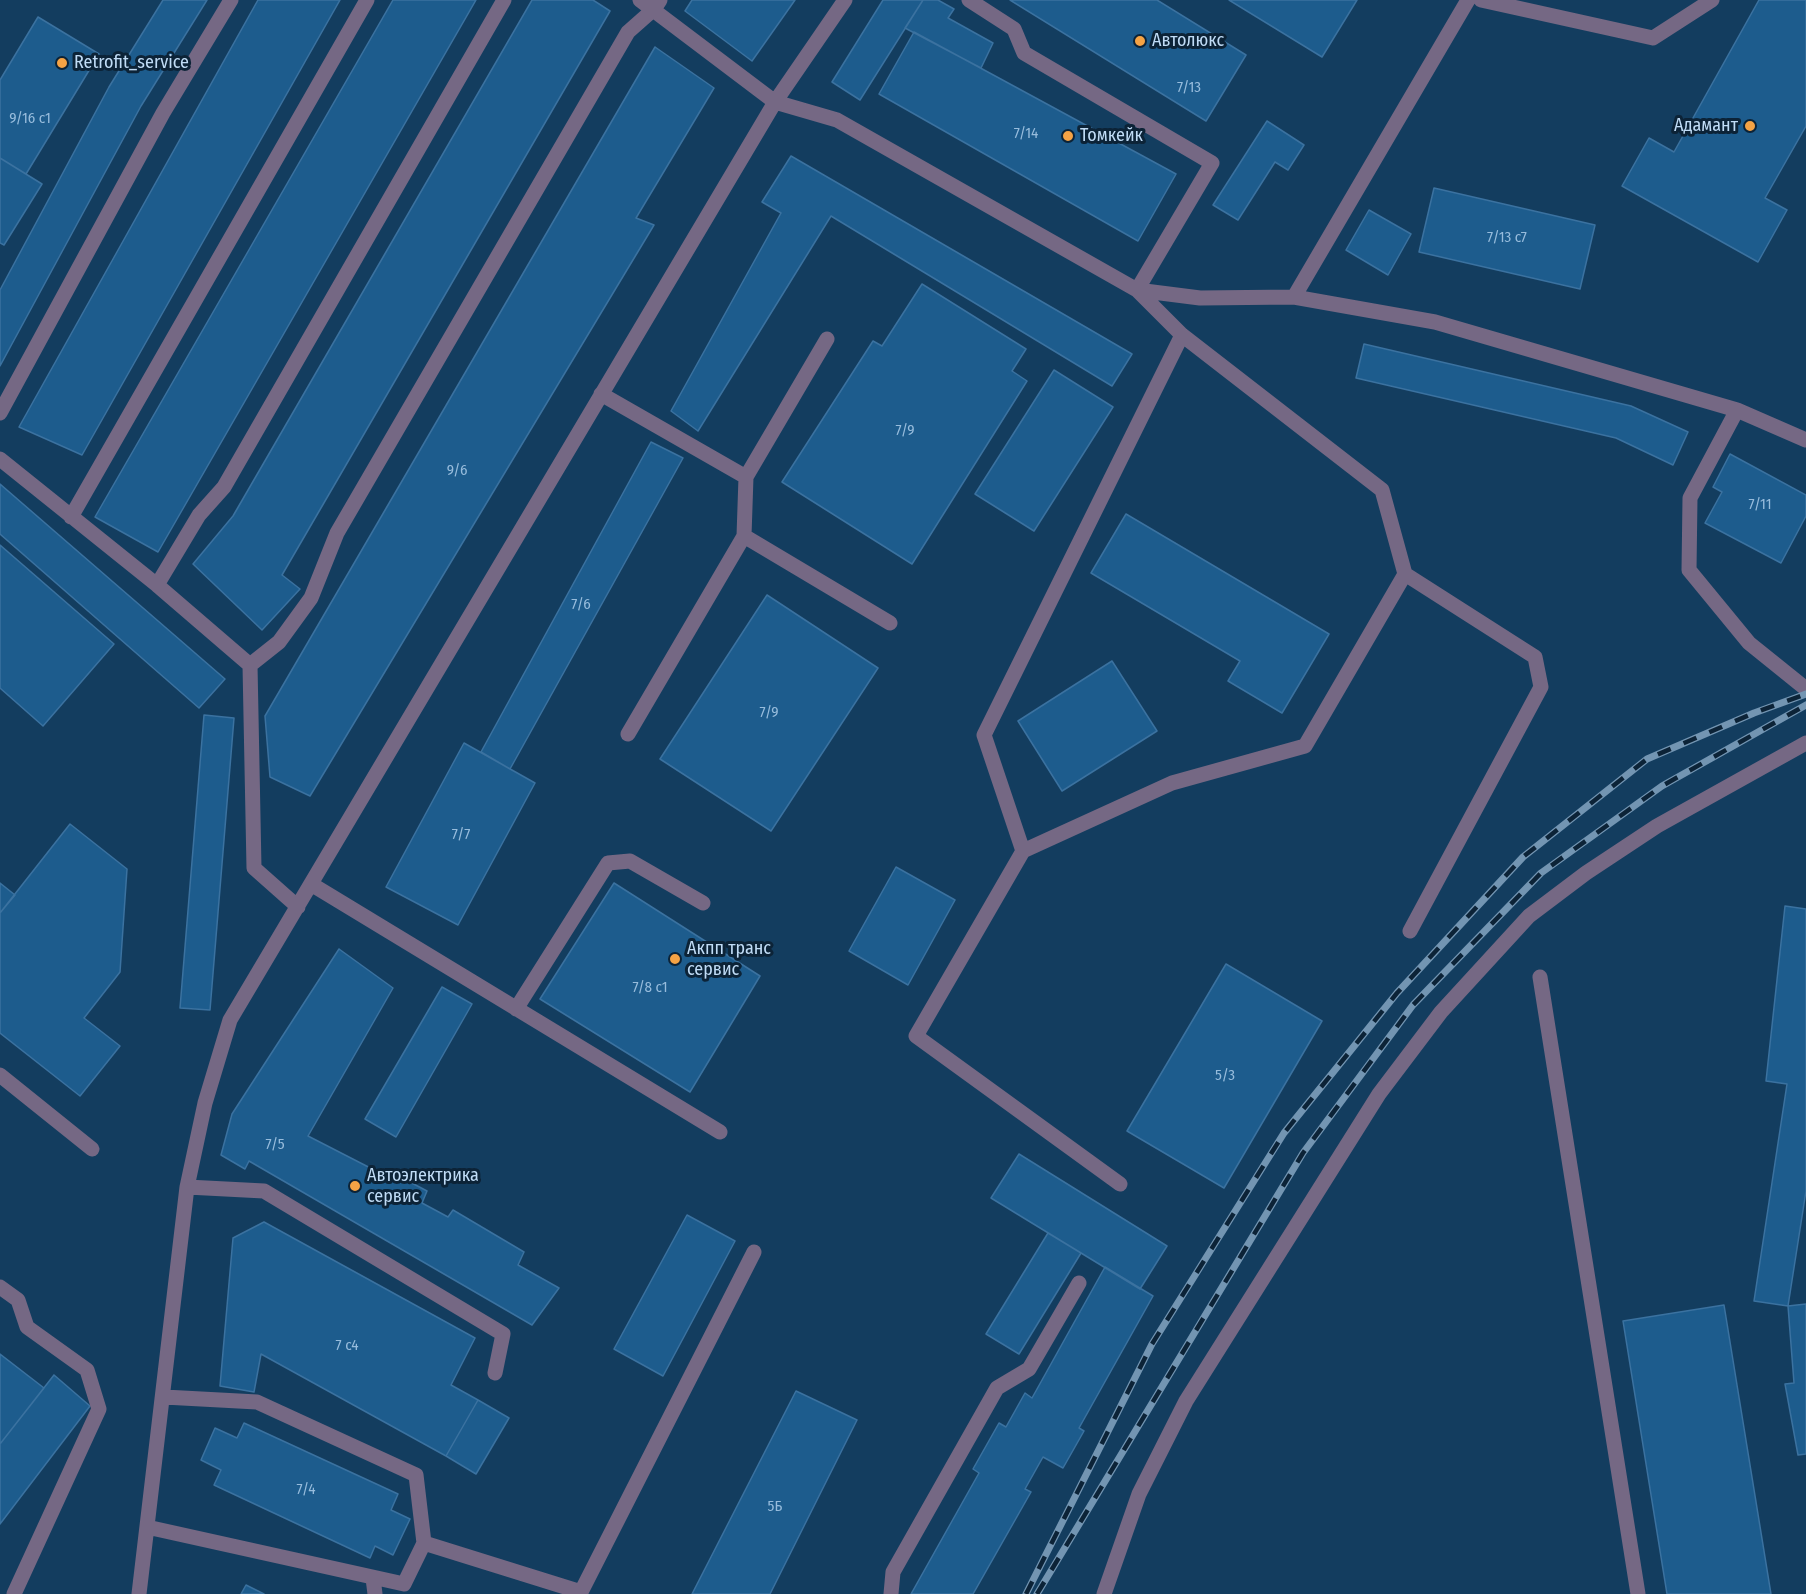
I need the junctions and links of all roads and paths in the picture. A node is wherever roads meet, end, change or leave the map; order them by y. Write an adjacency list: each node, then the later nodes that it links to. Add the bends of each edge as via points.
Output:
1 (231, 0): 18 (street, via 163,113)
2 (367, 0): 22 (street)
3 (504, 0): 25 (street, via 224,488 199,515)
4 (640, 0): 10 (street)
5 (845, 0): 11 (street)
6 (969, 0): 12 (street, via 1014,29 1024,52 1212,163)
7 (1468, 0): 13 (street)
8 (1481, 0): 9 (street, via 1653,38)
9 (1713, 0)
10 (657, 5): 11 (street); 27 (street, via 628,32 337,532 311,598 279,642)
11 (775, 102): 12 (street, via 837,120); 16 (street)
12 (1137, 290): 13 (street, via 1200,298); 14 (street)
13 (1294, 297): 17 (street, via 1435,322)
14 (1182, 335): 24 (street, via 1382,490); 31 (street, via 984,735)
15 (827, 339): 21 (street)
16 (601, 394): 21 (street); 32 (street)
17 (1737, 410): 19 (street); 28 (street, via 1690,498 1689,570 1749,643)
18 (0, 413)
19 (1806, 440)
20 (0, 459): 22 (street)
21 (746, 477): 23 (street)
22 (71, 517): 25 (street)
23 (744, 536): 26 (street); 29 (street)
24 (1405, 574): 31 (street, via 1305,746 1172,783); 35 (street, via 1535,657 1541,687)
25 (157, 585): 27 (street)
26 (890, 623)
27 (250, 665): 34 (street, via 254,868)
28 (1806, 690)
29 (628, 734)
30 (1806, 743): 56 (street, via 1657,826 1586,873 1529,916 1441,1012 1379,1094 1186,1401 1139,1494)
31 (1023, 851): 41 (street, via 916,1036)
32 (311, 885): 34 (street); 37 (street)
33 (703, 903): 37 (street, via 630,861 608,862)
34 (298, 907): 42 (street, via 230,1020)
35 (1410, 931)
36 (1540, 977): 57 (street)
37 (516, 1009): 39 (street)
38 (0, 1075): 40 (street)
39 (720, 1132)
40 (92, 1149)
41 (1120, 1184)
42 (187, 1187): 46 (street, via 264,1191 503,1334); 47 (street)
43 (754, 1252): 51 (street)
44 (1080, 1283): 55 (street, via 1029,1369 997,1388 893,1572)
45 (0, 1287): 52 (street, via 18,1300 27,1327 87,1370 99,1409)
46 (495, 1373)
47 (164, 1397): 48 (street); 49 (street, via 257,1402 416,1475)
48 (147, 1527): 50 (street); 53 (street)
49 (424, 1543): 50 (street, via 404,1584); 51 (street)
50 (374, 1578): 54 (street)
51 (581, 1593)
52 (14, 1594)
53 (139, 1594)
54 (375, 1594)
55 (891, 1594)
56 (1104, 1594)
57 (1638, 1594)

